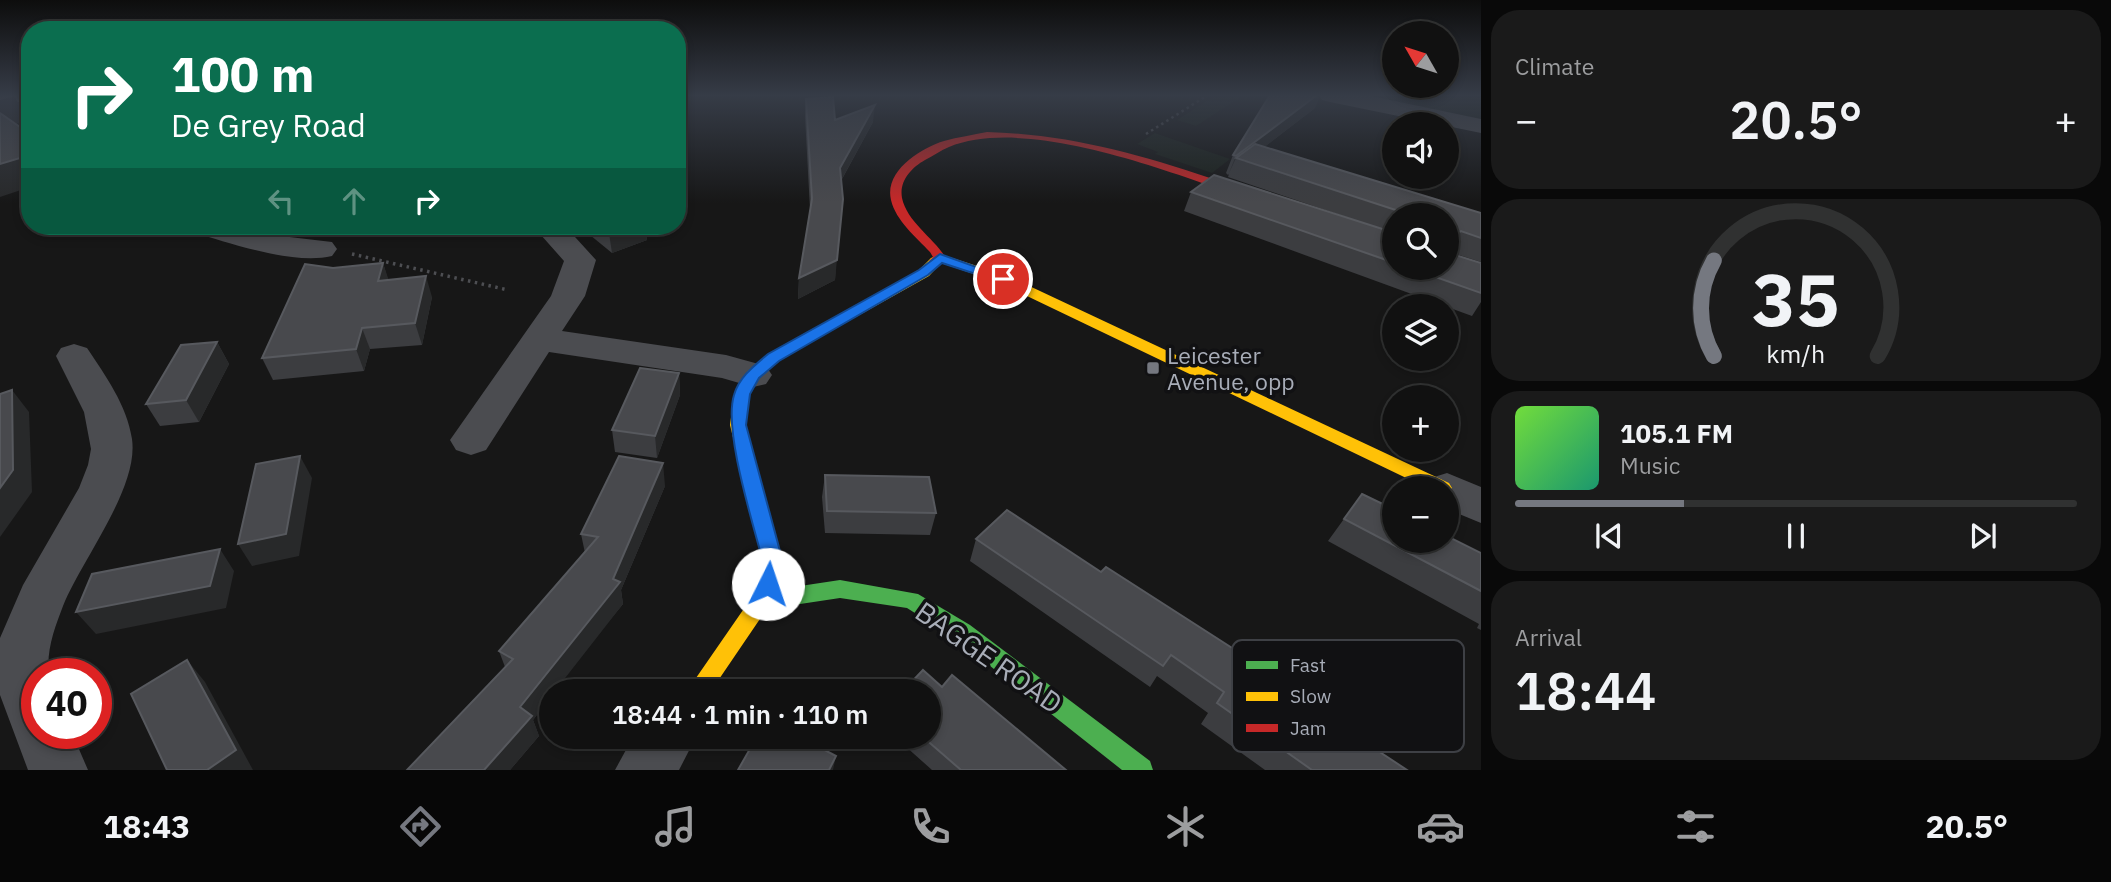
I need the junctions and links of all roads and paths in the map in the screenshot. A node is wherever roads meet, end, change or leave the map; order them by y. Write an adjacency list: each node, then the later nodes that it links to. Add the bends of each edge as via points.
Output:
1 (1152, 131): 2 (path)
2 (1118, 152): 3 (street); 7 (street, via 1021,136 985,137 928,152 907,166 897,180 895,196 898,209 932,243)
3 (1268, 203)
4 (235, 235): 6 (street, via 262,243)
5 (556, 235): 9 (street, via 580,260 568,296)
6 (321, 249): 8 (path)
7 (940, 258): 11 (street, via 924,272 774,357); 13 (street, via 1003,279)
8 (508, 290)
9 (538, 340): 11 (street, via 726,366); 12 (street)
10 (74, 356): 17 (street, via 107,420 113,450 103,485 38,607)
11 (753, 375): 16 (street, via 742,394 738,425 774,566)
12 (471, 440)
13 (1418, 476)
14 (1459, 496): 15 (street)
15 (1481, 506)
16 (761, 601): 18 (street); 23 (street, BAGGE ROAD, via 839,589 911,600 963,632)
17 (21, 658)
18 (706, 679)
19 (49, 749): 21 (street)
20 (659, 749): 22 (street)
21 (58, 770)
22 (645, 770)
23 (1141, 770)

